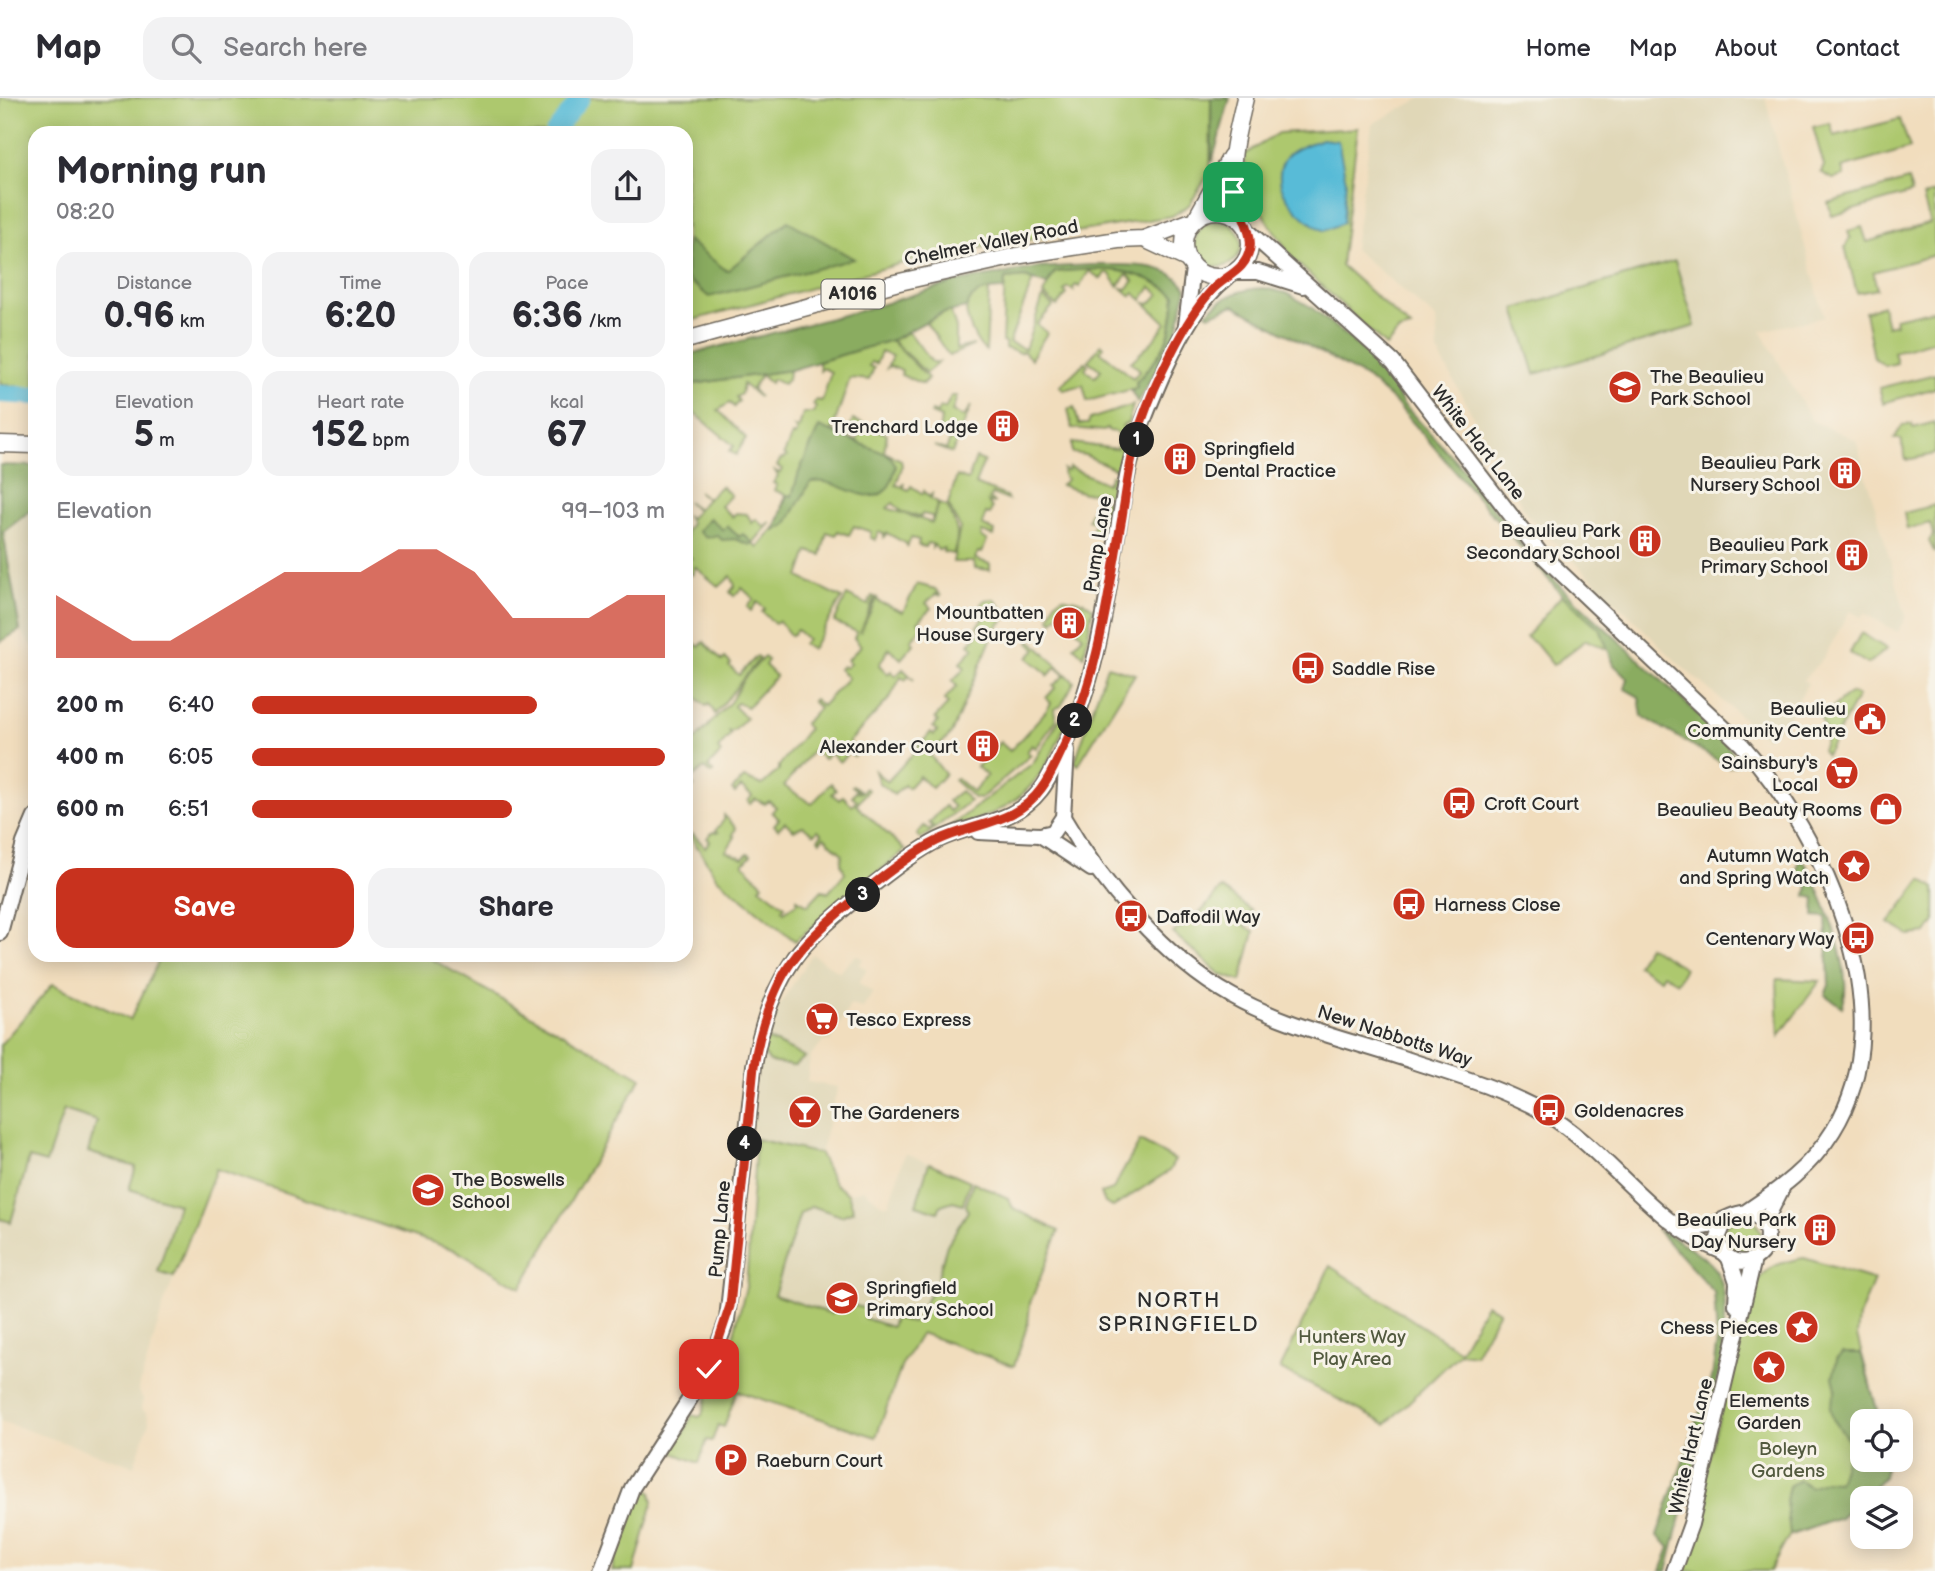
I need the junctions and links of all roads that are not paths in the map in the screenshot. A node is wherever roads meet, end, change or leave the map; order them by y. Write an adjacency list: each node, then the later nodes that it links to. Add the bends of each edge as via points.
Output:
1 (1245, 98): 2 (main road)
2 (1232, 155): 3 (main road); 4 (main road, via 1233,192)
3 (1194, 218): 4 (main road, A1016, via 1217,211 1228,213); 5 (main road, Chelmer Valley Road / A1016); 6 (main road, via 1184,247)
4 (1246, 228): 7 (main road, via 1251,246); 8 (street, White Hart Lane)
5 (1144, 239): 6 (main road, Chelmer Valley Road / A1016); 10 (main road, Chelmer Valley Road / A1016, via 1021,255 895,282)
6 (1191, 264): 7 (main road, A1016, via 1210,277); 9 (street, Pump Lane)
7 (1233, 274): 8 (street, White Hart Lane, via 1258,272); 9 (street, Pump Lane, via 1212,289)
8 (1307, 288): 21 (street, White Hart Lane, via 1393,362 1540,553 1769,775 1826,871 1850,940 1858,981 1859,1053 1835,1128 1813,1159)
9 (1186, 327): 13 (street, Pump Lane, via 1142,422 1127,476 1098,650)
10 (693, 338)
11 (0, 444): 12 (main road)
12 (28, 445)
13 (1071, 732): 14 (street, Pump Lane, via 1048,778); 15 (street, Pump Lane)
14 (1028, 803): 15 (street, via 1050,797); 16 (street, Pump Lane); 17 (street, via 1024,817)
15 (1062, 812): 17 (street, via 1053,832); 19 (street, New Nabbotts Way)
16 (967, 832): 17 (street, Pump Lane); 29 (street, Pump Lane, via 935,842 834,918 795,956 775,996 759,1035 754,1066 727,1320 709,1369 632,1488)
17 (1036, 833): 19 (street, New Nabbotts Way)
18 (28, 835): 20 (street)
19 (1100, 876): 25 (street, New Nabbotts Way, via 1163,943 1215,986 1316,1030 1518,1098 1582,1139)
20 (0, 933)
21 (1783, 1187): 22 (street, White Hart Lane); 24 (street, White Hart Lane)
22 (1744, 1213): 23 (street); 24 (street)
23 (1726, 1219): 25 (street); 26 (street, via 1718,1238)
24 (1764, 1224): 27 (street, via 1766,1247)
25 (1681, 1229): 26 (street, New Nabbotts Way)
26 (1726, 1255): 27 (street, via 1738,1262); 28 (street, White Hart Lane, via 1737,1282)
27 (1754, 1259): 28 (street, White Hart Lane)
28 (1736, 1328): 30 (street, White Hart Lane, via 1692,1524)
29 (601, 1571)
30 (1674, 1571)

